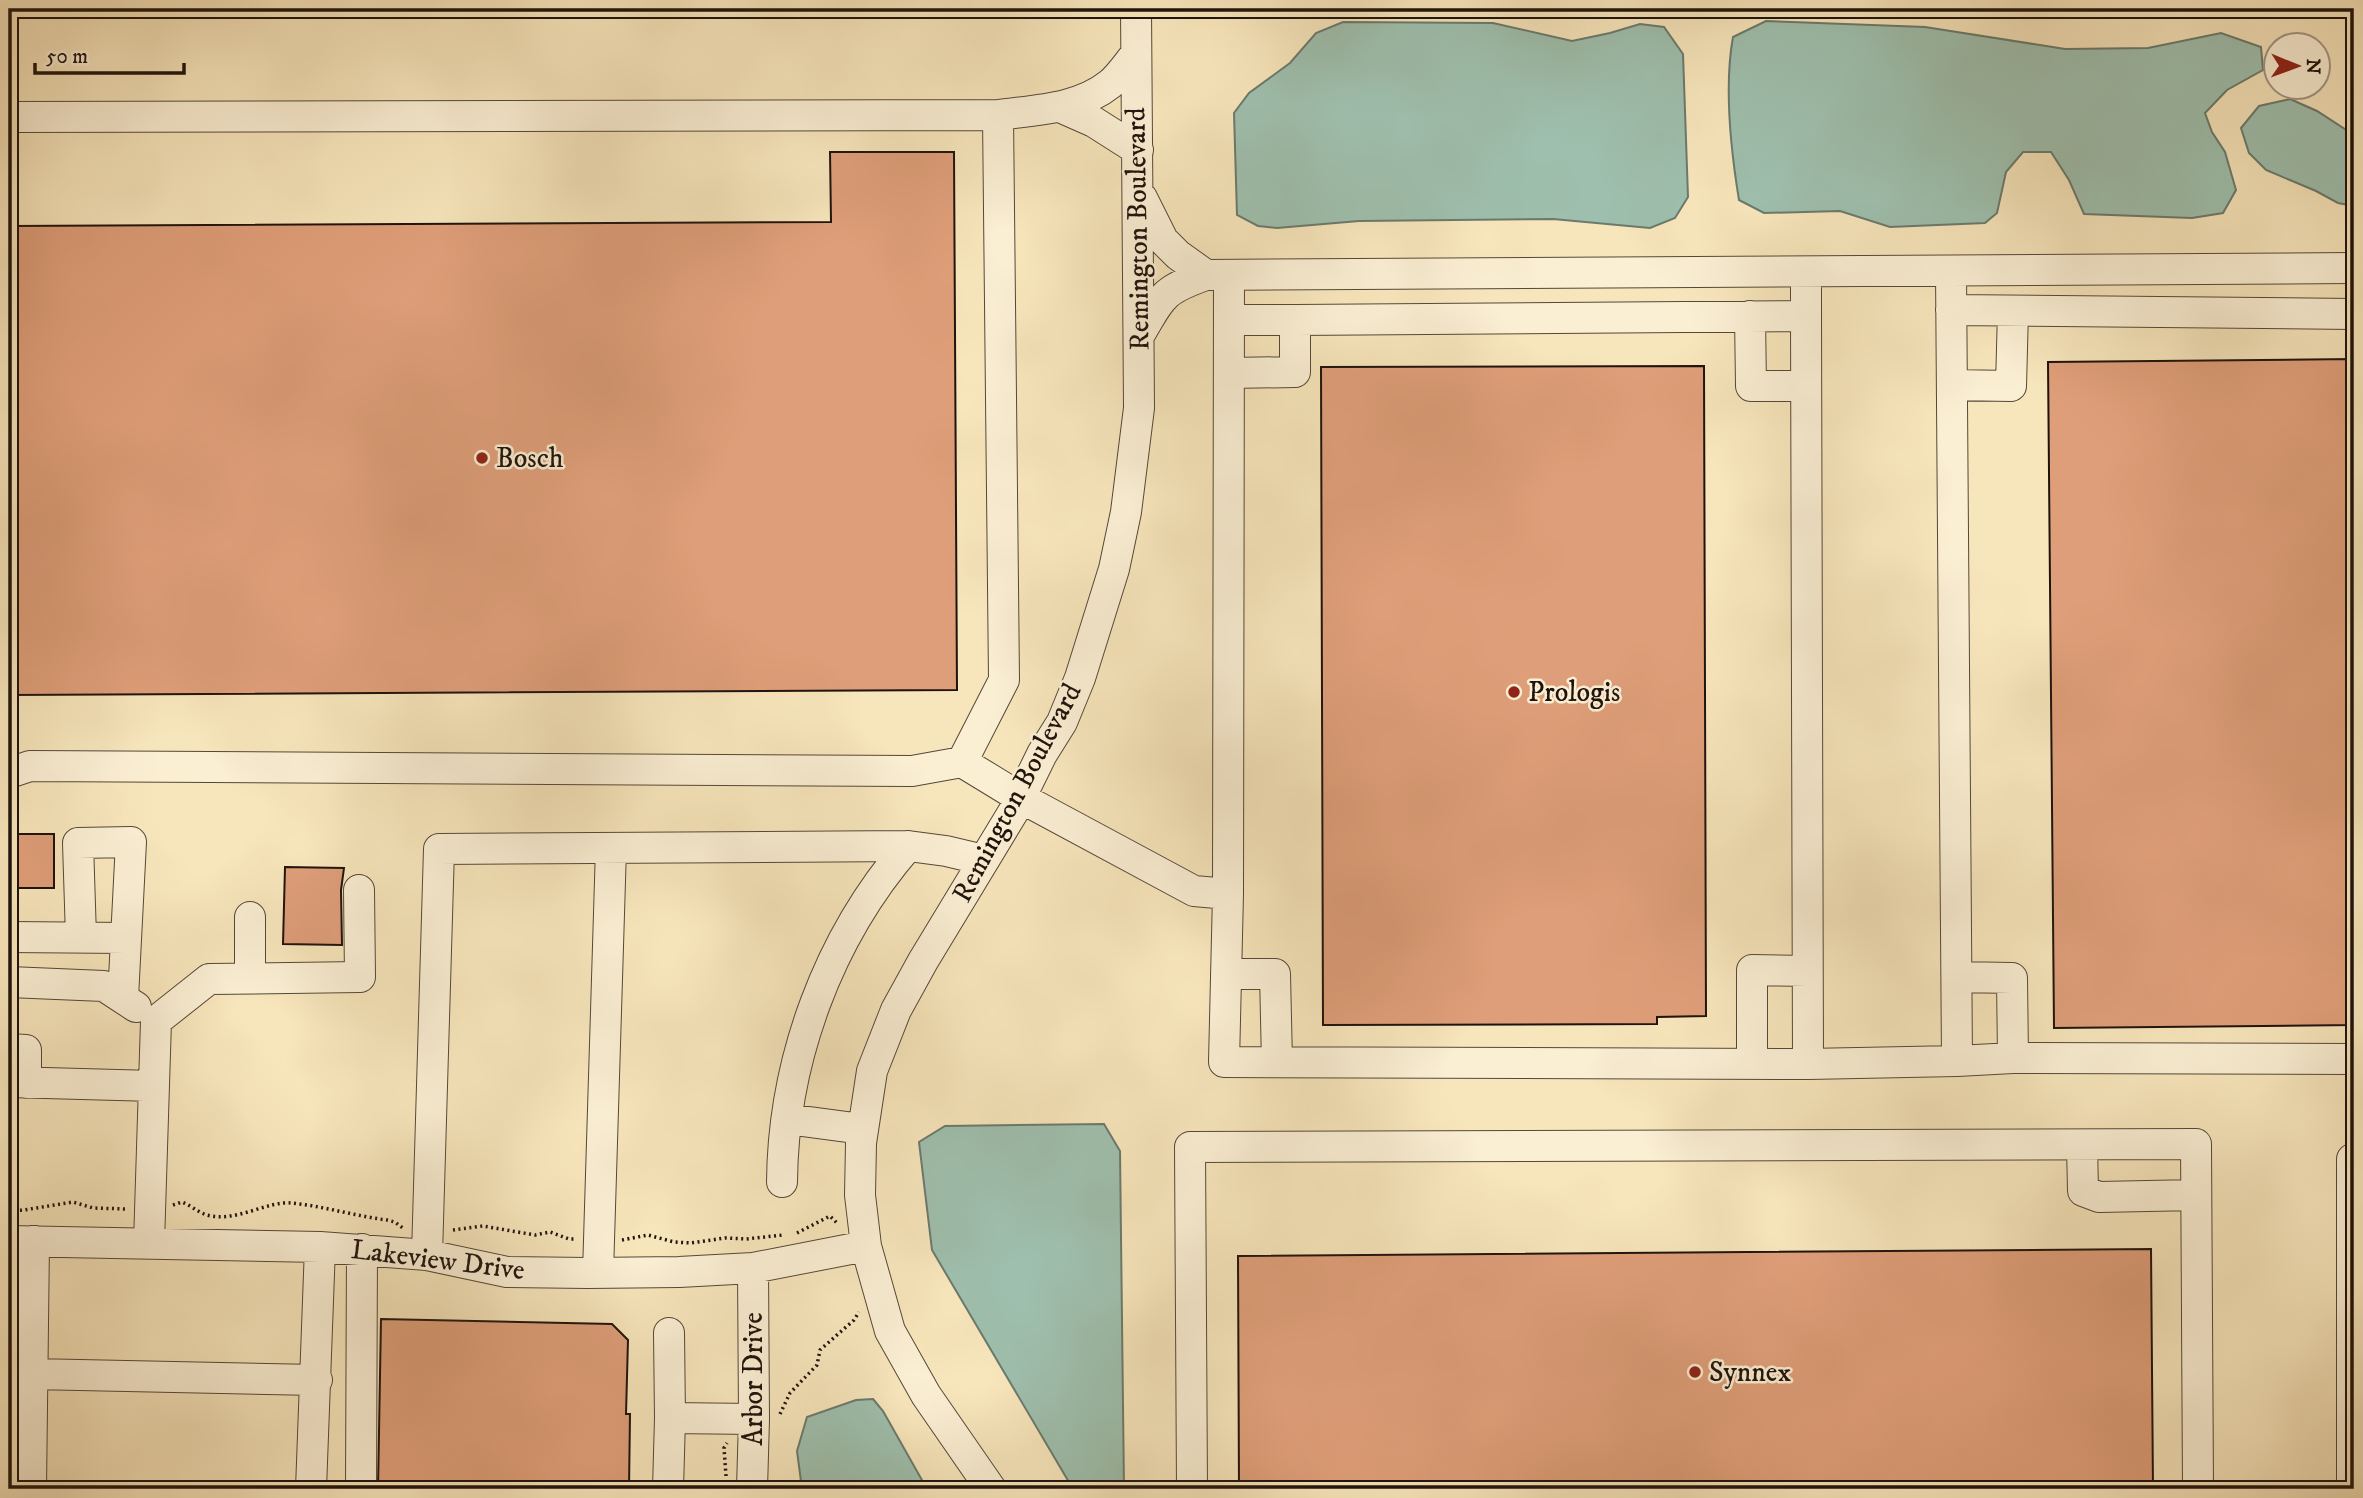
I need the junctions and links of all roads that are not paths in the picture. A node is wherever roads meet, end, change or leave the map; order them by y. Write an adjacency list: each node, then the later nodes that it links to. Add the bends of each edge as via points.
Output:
1 (1136, 9): 2 (street, Remington Boulevard)
2 (1136, 54): 3 (street, via 1111,83); 6 (street, Remington Boulevard)
3 (1060, 107): 4 (street); 6 (street)
4 (998, 115): 5 (street); 23 (street, via 1004,680)
5 (9, 117)
6 (1138, 150): 7 (street, Remington Boulevard)
7 (1138, 191): 11 (street, via 1163,240 1178,255); 19 (street, Remington Boulevard)
8 (2354, 268): 9 (street)
9 (1951, 271): 10 (street); 12 (street)
10 (1806, 272): 11 (street); 16 (street)
11 (1217, 275): 17 (street); 19 (street, via 1178,285 1160,299)
12 (1951, 310): 13 (street); 21 (street)
13 (2013, 311): 14 (street); 21 (street, via 2011,386)
14 (2354, 314)
15 (1750, 316): 16 (street); 18 (street); 22 (street, via 1751,386)
16 (1806, 316): 22 (street)
17 (1228, 320): 18 (street); 20 (street)
18 (1295, 320): 20 (street, via 1295,372)
19 (1140, 334): 25 (street, Remington Boulevard, via 1139,408 1114,569 1080,678)
20 (1229, 373): 30 (street)
21 (1952, 385): 37 (street)
22 (1806, 386): 35 (street)
23 (962, 762): 24 (street, via 912,771 30,766); 25 (street)
24 (9, 773)
25 (1021, 798): 28 (street, Remington Boulevard); 30 (street, via 1194,891)
26 (908, 846): 27 (street); 28 (street); 51 (street, via 882,876 814,1005 793,1072)
27 (611, 848): 62 (street, via 439,849); 64 (street)
28 (984, 860): 52 (street, Remington Boulevard, via 896,1010 872,1070)
29 (359, 890): 38 (street, via 360,977)
30 (1228, 894): 36 (street)
31 (250, 917): 38 (street)
32 (9, 937): 33 (street)
33 (81, 937): 34 (street); 34 (street, via 78,843 131,842)
34 (126, 938): 40 (street)
35 (1807, 971): 47 (street, via 1752,970); 48 (street)
36 (1226, 974): 46 (street, via 1275,974); 46 (street, via 1224,1062)
37 (1957, 977): 43 (street, via 2012,978); 45 (street)
38 (250, 978): 41 (street, via 209,979)
39 (9, 982): 40 (street, via 104,986)
40 (122, 998): 41 (street)
41 (156, 1020): 50 (street)
42 (9, 1049): 49 (street, via 26,1050)
43 (2013, 1058): 44 (street); 45 (street)
44 (2354, 1059)
45 (1957, 1060): 48 (street)
46 (1277, 1062): 47 (street)
47 (1752, 1064): 48 (street)
48 (1808, 1064)
49 (17, 1083): 50 (street)
50 (154, 1086): 58 (street)
51 (787, 1119): 52 (street); 55 (street)
52 (862, 1129): 59 (street, Remington Boulevard, via 860,1195)
53 (2082, 1145): 56 (street, via 2083,1191 2099,1197); 56 (street, via 2196,1144); 78 (street, via 1190,1147)
54 (2354, 1159): 80 (street)
55 (782, 1182)
56 (2196, 1195): 79 (street)
57 (22, 1241): 58 (street, Lakeview Drive); 65 (street)
58 (149, 1243): 60 (street, Lakeview Drive)
59 (866, 1246): 63 (street, Lakeview Drive); 77 (street, Remington Boulevard, via 890,1331 926,1395)
60 (320, 1247): 61 (street, Lakeview Drive); 68 (street)
61 (362, 1249): 62 (street, Lakeview Drive); 74 (street)
62 (427, 1255): 64 (street, Lakeview Drive, via 507,1272)
63 (753, 1268): 64 (street, Lakeview Drive); 70 (street, Arbor Drive)
64 (598, 1273)
65 (21, 1318): 67 (street)
66 (668, 1333): 69 (street)
67 (32, 1374): 68 (street); 71 (street)
68 (317, 1380): 73 (street)
69 (670, 1418): 70 (street); 75 (street)
70 (766, 1421): 76 (street, Arbor Drive)
71 (20, 1433): 72 (street)
72 (31, 1489)
73 (312, 1489)
74 (361, 1489)
75 (668, 1489)
76 (752, 1489)
77 (991, 1489)
78 (1192, 1489)
79 (2198, 1489)
80 (2352, 1489)

